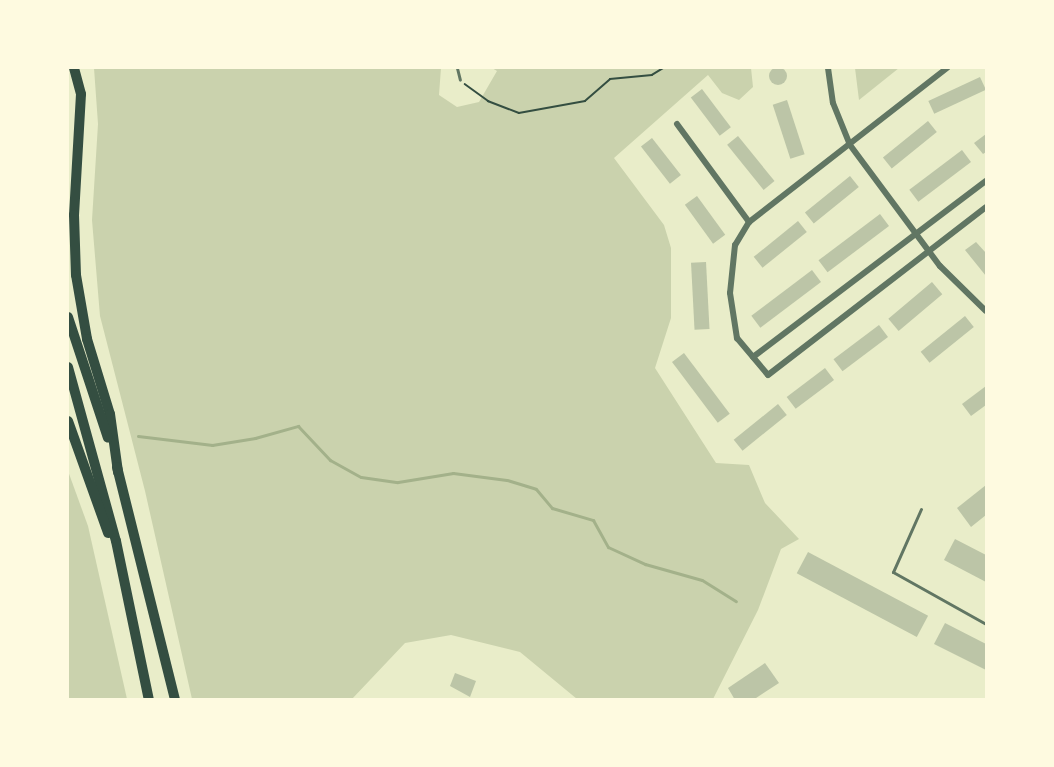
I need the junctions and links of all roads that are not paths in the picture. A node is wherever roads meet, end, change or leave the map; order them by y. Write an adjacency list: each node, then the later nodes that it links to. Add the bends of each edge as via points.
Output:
1 (74, 68): 18 (highway, via 81,94 74,215 76,275 87,339 110,414)
2 (457, 68): 5 (lane)
3 (828, 68): 7 (street, via 833,103)
4 (947, 68): 7 (street)
5 (460, 80)
6 (677, 124): 10 (street)
7 (850, 145): 10 (street); 11 (street)
8 (987, 181): 11 (street)
9 (987, 207): 12 (street)
10 (749, 222): 15 (street, via 735,245 730,293 737,338)
11 (919, 236): 12 (street); 15 (street)
12 (929, 251): 13 (street); 15 (street, via 768,375)
13 (987, 312)
14 (68, 317): 18 (highway)
15 (753, 357)
16 (68, 367): 20 (highway)
17 (68, 421): 20 (highway)
18 (118, 472): 23 (highway)
19 (921, 508): 21 (lane, via 893,572)
20 (123, 571): 22 (highway)
21 (987, 624)
22 (149, 699)
23 (174, 699)

